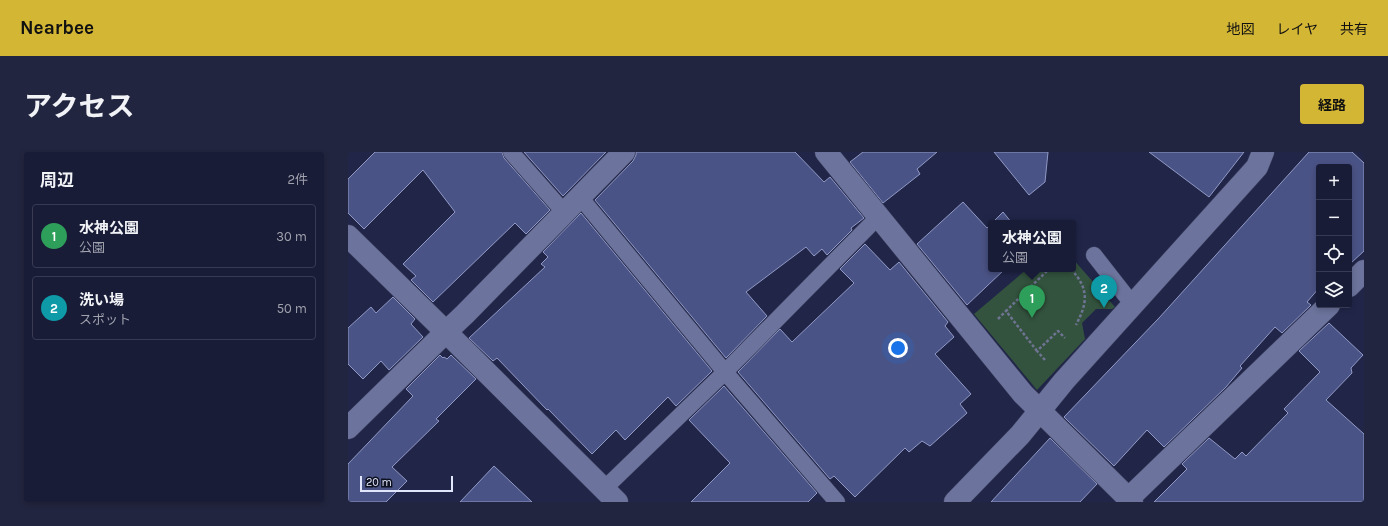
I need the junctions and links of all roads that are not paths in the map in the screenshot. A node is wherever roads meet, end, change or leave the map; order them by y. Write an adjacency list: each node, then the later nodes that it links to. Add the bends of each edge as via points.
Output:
1 (511, 152): 6 (lane)
2 (624, 152): 5 (street)
3 (826, 152): 7 (street)
4 (1263, 152): 12 (street, via 1256,167)
5 (580, 196): 6 (street); 15 (lane)
6 (564, 212): 14 (street)
7 (879, 216): 15 (lane); 16 (street, via 1023,394)
8 (348, 236): 14 (street)
9 (1094, 255): 12 (lane)
10 (1364, 272): 11 (street)
11 (1352, 283)
12 (1133, 305): 16 (street)
13 (1326, 308): 19 (street)
14 (446, 332): 17 (street); 18 (street)
15 (725, 372): 18 (lane); 20 (lane)
16 (1040, 410): 19 (street); 21 (street, via 1020,435)
17 (348, 428)
18 (610, 496)
19 (1130, 500)
20 (837, 502)
21 (955, 502)

